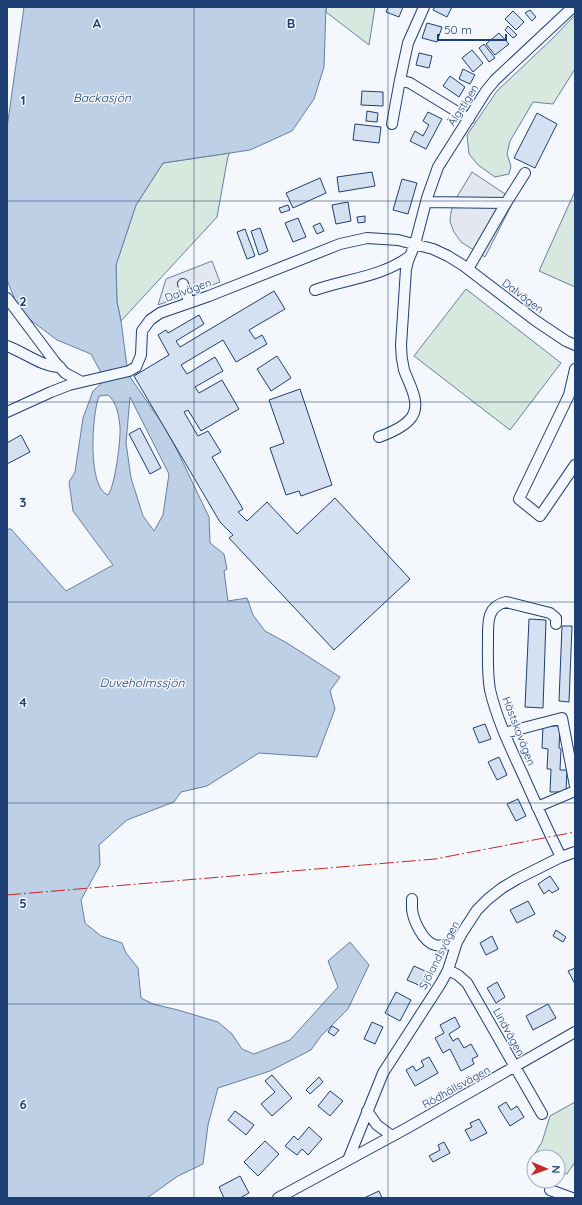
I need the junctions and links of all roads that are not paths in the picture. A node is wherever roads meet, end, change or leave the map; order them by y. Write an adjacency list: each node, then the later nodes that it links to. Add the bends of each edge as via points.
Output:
1 (424, 7): 3 (street, via 408,43)
2 (573, 7): 4 (street, Älgstigen, via 495,80)
3 (400, 80): 4 (street, via 410,83); 5 (street)
4 (469, 118): 7 (street, Älgstigen, via 438,167)
5 (392, 124)
6 (525, 173): 8 (street)
7 (426, 202): 8 (street); 9 (street, Älgstigen)
8 (506, 203): 11 (street)
9 (415, 244): 10 (street); 11 (street, Dalvägen, via 448,256); 15 (street, Dalvägen, via 384,238 352,241)
10 (410, 256): 13 (street, via 365,277); 24 (street, via 406,269 401,357 413,393 414,410 411,418 405,423)
11 (468, 269): 16 (street, Dalvägen, via 536,321)
12 (183, 284): 15 (street)
13 (315, 290)
14 (7, 298): 18 (street)
15 (189, 302): 20 (street, Dalvägen, via 160,312 146,324 142,331 140,361 136,367 129,371)
16 (575, 345)
17 (7, 346): 18 (street, via 51,367)
18 (60, 367): 20 (street, via 65,373)
19 (575, 369): 21 (street)
20 (80, 381): 23 (street, Dalvägen)
21 (569, 395): 22 (street); 25 (street, via 519,499 540,516)
22 (575, 405)
23 (7, 412)
24 (379, 437)
25 (575, 465)
26 (556, 624): 27 (street, Hästskovägen, via 556,618 550,612 506,602 498,603 489,616 488,674 495,709)
27 (504, 733): 28 (street, via 562,718); 30 (street, Hästskovägen)
28 (575, 786)
29 (575, 791): 30 (street)
30 (537, 807): 32 (street, Hästskovägen)
31 (575, 852): 32 (street, Sjölandsvägen)
32 (561, 857): 34 (street, Sjölandsvägen, via 512,882 488,899 477,910)
33 (412, 899): 34 (street, via 414,917 427,940 435,945 445,946)
34 (457, 942): 35 (street, Sjölandsvägen)
35 (448, 970): 37 (street, Lindvägen, via 467,983); 38 (street, Sjölandsvägen, via 383,1074)
36 (575, 1032): 37 (street, Rödhällsvägen)
37 (515, 1067): 39 (street, Lindvägen); 40 (street, Rödhällsvägen)
38 (367, 1111): 40 (street, via 377,1125); 41 (street, Sjölandsvägen)
39 (542, 1114)
40 (392, 1136): 41 (street, Rödhällsvägen)
41 (348, 1160): 43 (street)
42 (550, 1190): 44 (street)
43 (278, 1198)
44 (572, 1198)

